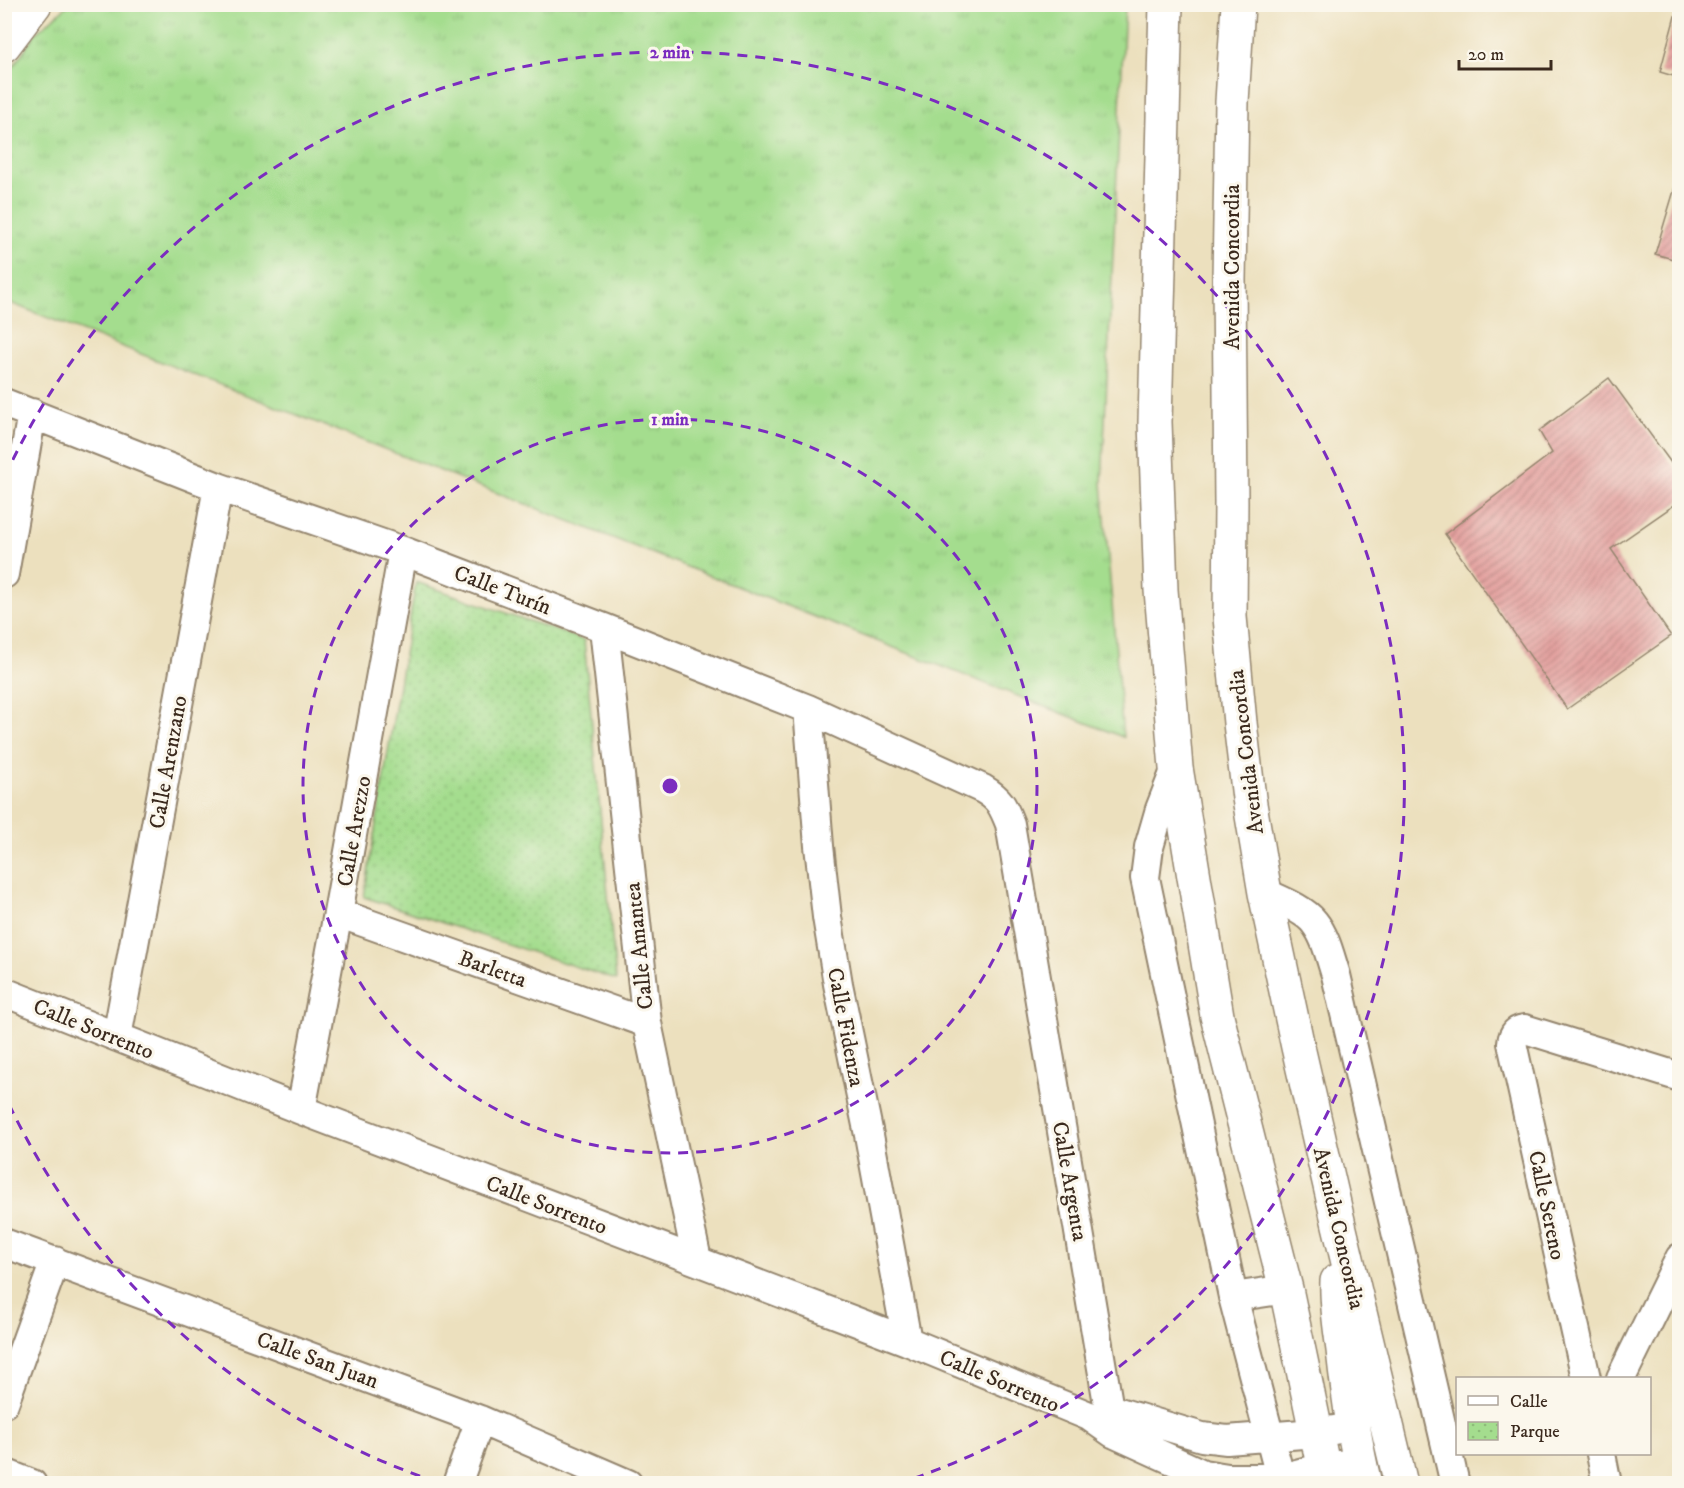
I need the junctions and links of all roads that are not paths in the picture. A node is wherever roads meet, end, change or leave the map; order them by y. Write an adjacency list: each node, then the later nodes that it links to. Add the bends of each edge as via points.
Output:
1 (1166, 4): 12 (main road, via 1155,422 1161,590)
2 (1223, 4): 4 (main road, via 1209,202)
3 (1238, 4): 4 (main road, Avenida Concordia)
4 (1229, 280): 14 (main road, Avenida Concordia, via 1230,617 1246,777)
5 (4, 403): 6 (street, Calle Turín)
6 (32, 413): 7 (street, Calle Turín); 9 (street)
7 (218, 487): 8 (street, Calle Turín); 18 (street, Calle Arenzano)
8 (403, 551): 10 (street, Calle Turín); 15 (street, Calle Arezzo)
9 (4, 574)
10 (604, 628): 11 (street, Calle Turín); 17 (street, Calle Amantea)
11 (808, 710): 13 (street, Calle Turín); 28 (street, Calle Fidenza, via 827,917)
12 (1176, 768): 26 (main road, via 1217,1016); 27 (street, via 1149,847 1145,878)
13 (993, 795): 33 (street, Calle Argenta, via 1000,801 1010,824)
14 (1265, 893): 21 (main road, Avenida Concordia); 46 (street, via 1313,921 1327,946)
15 (338, 913): 17 (street, Barletta); 20 (street, Calle Arezzo)
16 (4, 992): 18 (street, Calle Sorrento)
17 (647, 1023): 24 (street, Calle Amantea)
18 (117, 1037): 20 (street, Calle Sorrento)
19 (1680, 1077): 29 (street, Calle Sereno, via 1525,1029 1513,1036)
20 (301, 1110): 24 (street, Calle Sorrento)
21 (1339, 1225): 34 (main road, via 1337,1297); 45 (main road, Avenida Concordia)
22 (4, 1243): 25 (street, Calle San Juan)
23 (1680, 1258): 30 (street)
24 (696, 1260): 28 (street, Calle Sorrento)
25 (54, 1262): 31 (street); 32 (street, Calle San Juan)
26 (1286, 1289): 27 (street); 35 (main road)
27 (1233, 1297): 36 (street)
28 (907, 1341): 33 (street, Calle Sorrento)
29 (1586, 1377)
30 (1621, 1377)
31 (4, 1403)
32 (480, 1420): 43 (street); 44 (street, Calle San Juan)
33 (1104, 1420): 36 (street, via 1227,1440); 41 (street, Calle Sorrento, via 1203,1474)
34 (1353, 1427): 35 (street); 39 (main road)
35 (1315, 1433): 36 (street); 40 (main road)
36 (1270, 1438): 41 (street)
37 (1601, 1455): 47 (street)
38 (4, 1473): 42 (street)
39 (1362, 1473): 40 (street, Calle Sorrento)
40 (1325, 1475): 41 (street, Calle Sorrento)
41 (1281, 1481)
42 (32, 1484)
43 (457, 1484)
44 (628, 1484)
45 (1401, 1484)
46 (1455, 1484)
47 (1607, 1484)

